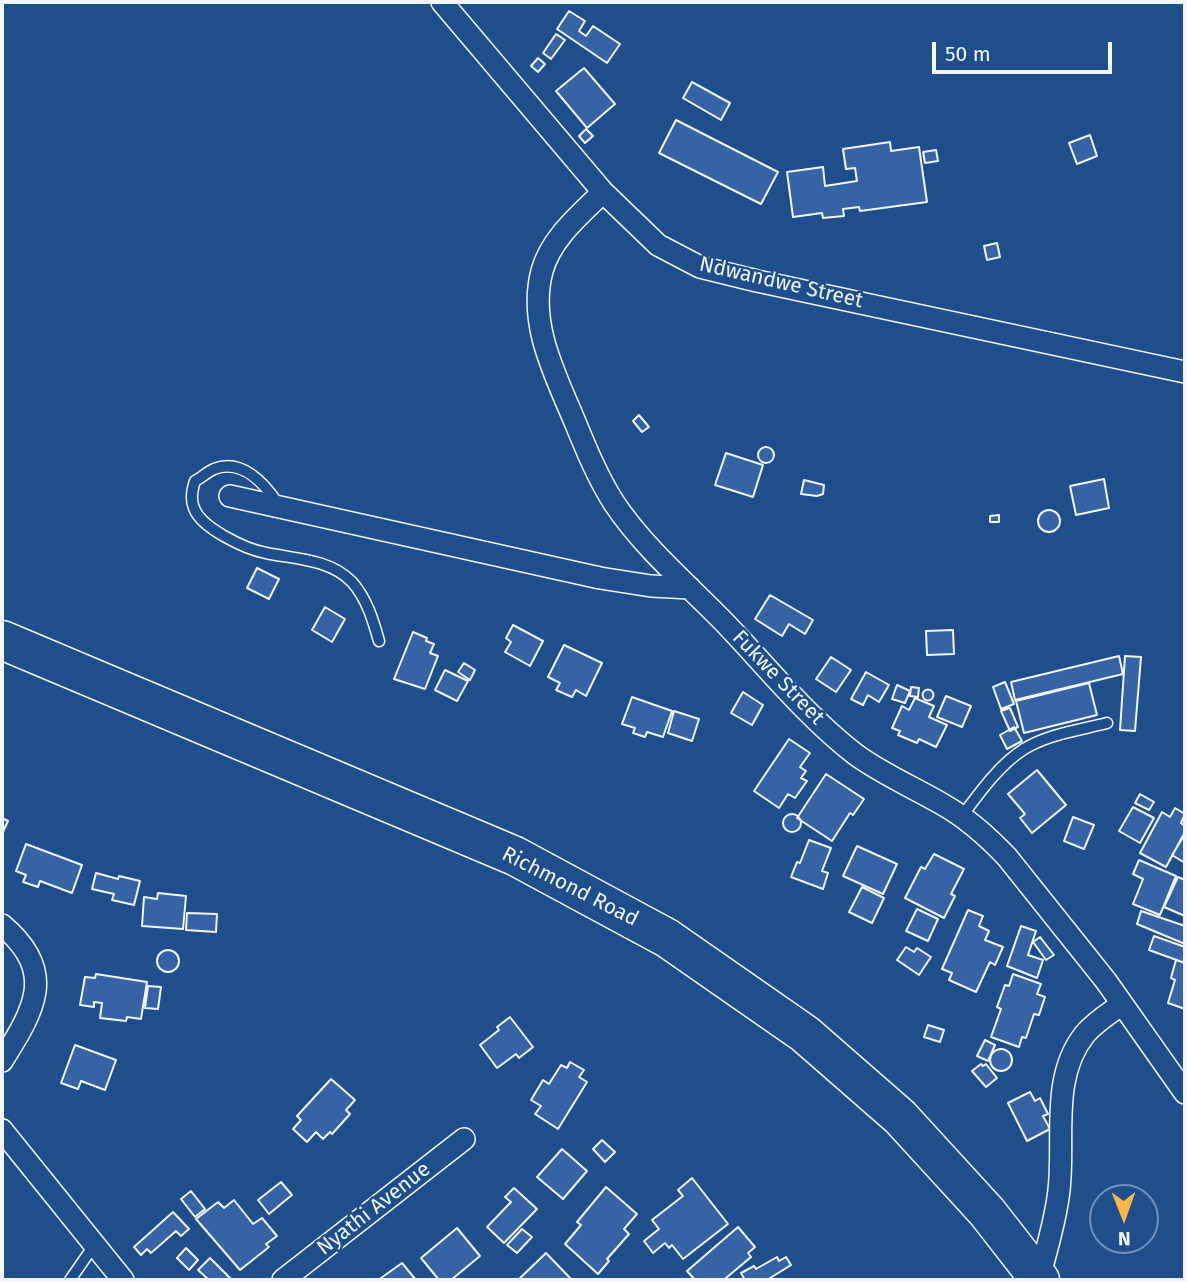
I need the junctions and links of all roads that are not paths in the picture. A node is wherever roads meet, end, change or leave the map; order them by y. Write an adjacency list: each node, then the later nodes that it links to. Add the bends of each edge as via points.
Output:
1 (442, 2): 2 (street, Ndwandwe Street)
2 (603, 192): 3 (street, Ndwandwe Street, via 658,245 700,267); 6 (street, Fukwe Street, via 552,248 542,270 539,322 555,378 613,502 646,545)
3 (1185, 372)
4 (230, 496): 5 (street)
5 (280, 507): 6 (street, via 600,578); 8 (lane, via 266,486 248,472 228,467 214,469 195,481 191,492 194,509 206,524 236,543 315,562 351,581 368,605)
6 (690, 588): 10 (street, Fukwe Street, via 855,754)
7 (2, 640): 21 (highway, Richmond Road, via 516,856 667,938 805,1034 900,1116 987,1212)
8 (379, 641)
9 (1107, 723): 10 (lane, via 1025,748 994,775)
10 (962, 816): 12 (street, Fukwe Street, via 1007,857)
11 (2, 925): 13 (street, via 18,938 36,979 27,1021)
12 (1122, 1004): 14 (street, Fukwe Street); 21 (street, via 1086,1033 1068,1067 1061,1106 1059,1190)
13 (2, 1061)
14 (1183, 1083)
15 (2, 1130): 17 (street)
16 (464, 1139): 20 (street, Nyathi Avenue)
17 (95, 1244): 18 (lane); 19 (street)
18 (70, 1280)
19 (123, 1280)
20 (283, 1280)
21 (1040, 1280)

